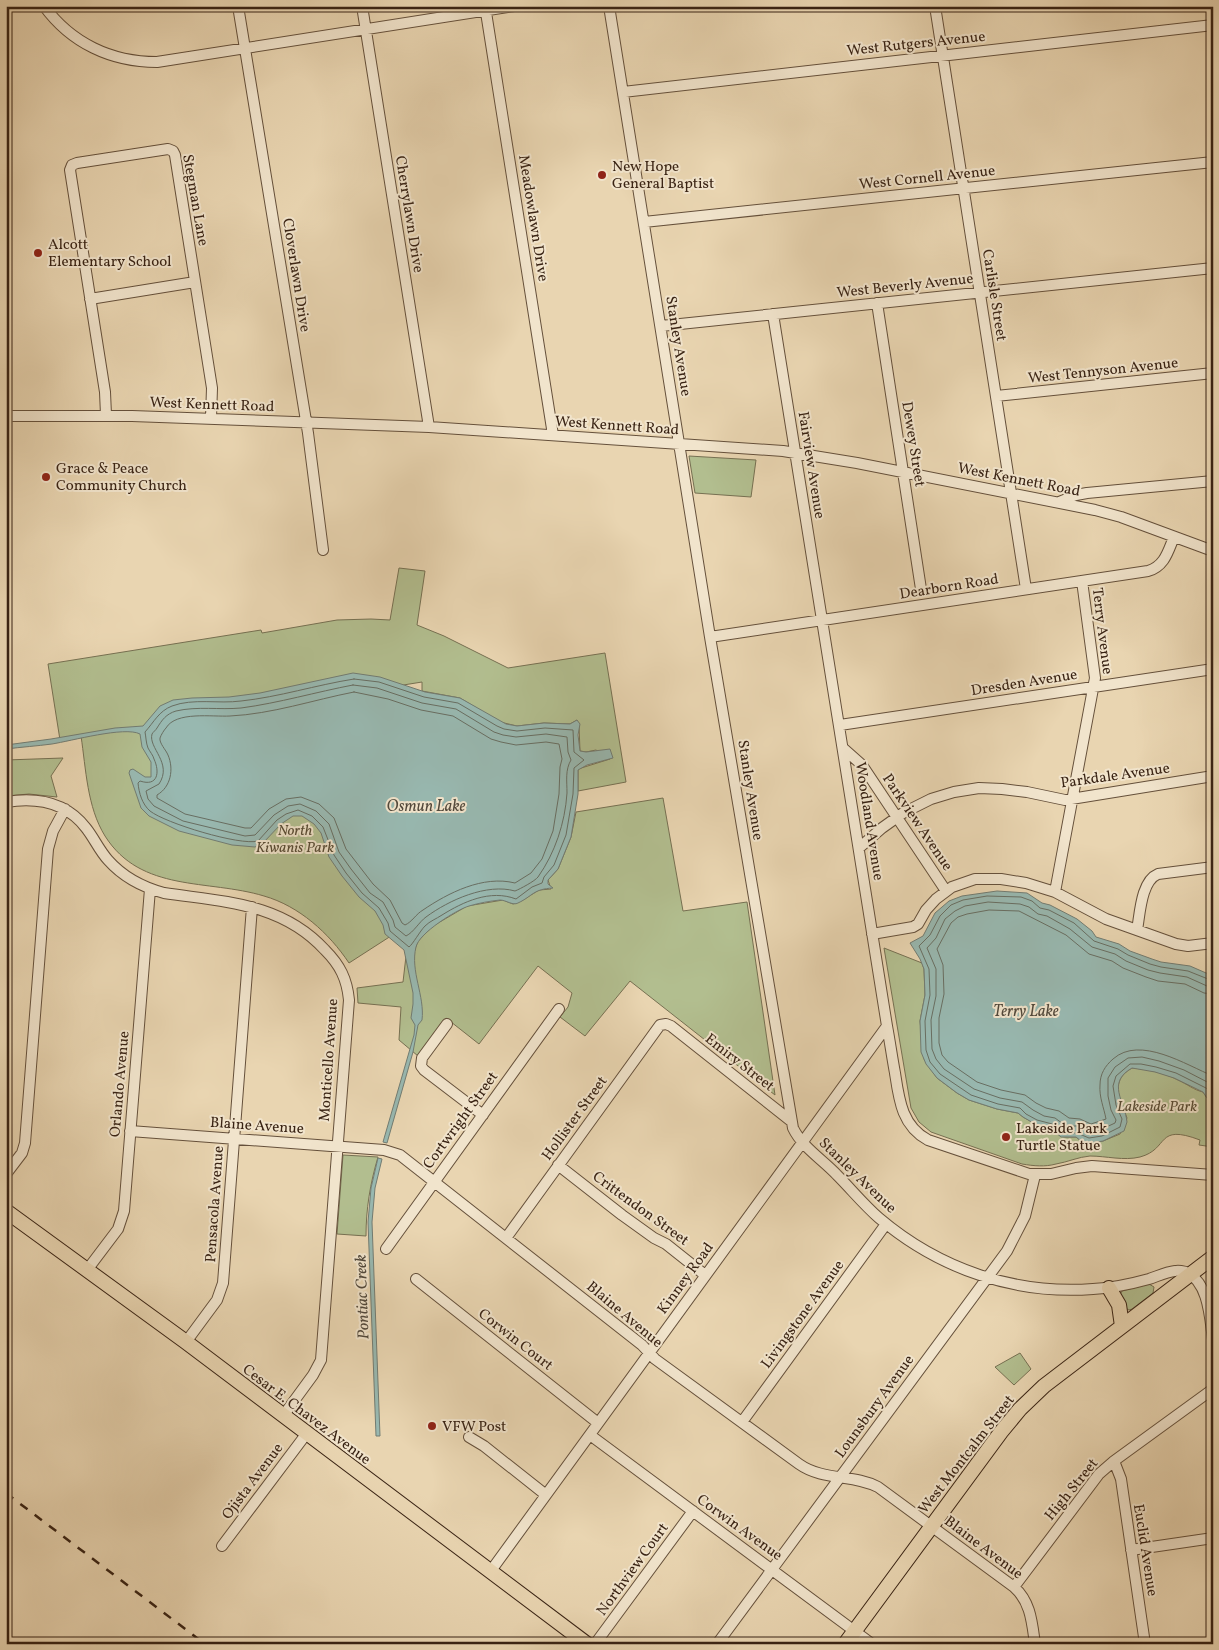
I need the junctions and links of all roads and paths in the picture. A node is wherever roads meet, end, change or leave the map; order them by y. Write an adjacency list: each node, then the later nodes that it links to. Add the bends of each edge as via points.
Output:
1 (44, 6): 10 (street, via 76,38 123,59 164,62)
2 (238, 6): 10 (street, Cloverlawn Drive)
3 (362, 6): 9 (street, Cherrylawn Drive)
4 (514, 6): 7 (street)
5 (610, 6): 12 (street, Stanley Avenue)
6 (935, 6): 11 (street, Carlisle Street)
7 (485, 9): 9 (street); 30 (street, Meadowlawn Drive)
8 (1213, 25): 11 (street, West Rutgers Avenue)
9 (365, 30): 10 (street); 29 (street, Cherrylawn Drive)
10 (245, 49): 28 (street, Cloverlawn Drive)
11 (943, 56): 12 (street, West Rutgers Avenue); 14 (street, Carlisle Street)
12 (623, 92): 15 (street, Stanley Avenue)
13 (1213, 162): 14 (street, West Cornell Avenue)
14 (964, 188): 15 (street, West Cornell Avenue); 18 (street, Carlisle Street)
15 (644, 222): 22 (street, Stanley Avenue)
16 (1213, 268): 18 (street, West Beverly Avenue)
17 (196, 282): 19 (street); 19 (street, Stegman Lane, via 175,154 166,149 74,164 70,171); 27 (street, Stegman Lane, via 212,388)
18 (980, 292): 20 (street, West Beverly Avenue); 24 (street, Carlisle Street)
19 (90, 299): 25 (street, Stegman Lane)
20 (877, 303): 21 (street, West Beverly Avenue); 33 (street, Dewey Street)
21 (773, 314): 22 (street, West Beverly Avenue); 32 (street, Fairview Avenue)
22 (660, 326): 31 (street, Stanley Avenue)
23 (1213, 374): 24 (street, West Tennyson Avenue)
24 (996, 396): 35 (street, Carlisle Street)
25 (106, 415): 26 (street, West Kennett Road); 27 (street, West Kennett Road)
26 (6, 416)
27 (211, 418): 28 (street, West Kennett Road)
28 (306, 422): 29 (street, West Kennett Road); 38 (street, Cloverlawn Drive)
29 (429, 427): 30 (street, West Kennett Road)
30 (553, 435): 31 (street, West Kennett Road)
31 (680, 444): 32 (street, West Kennett Road); 44 (street, Stanley Avenue)
32 (794, 453): 33 (street, West Kennett Road); 43 (street, Fairview Avenue)
33 (903, 472): 35 (street, West Kennett Road); 42 (street, Dewey Street)
34 (1213, 481): 36 (street, via 1088,493)
35 (1011, 493): 36 (street, West Kennett Road); 41 (street, Carlisle Street)
36 (1059, 502): 37 (street, West Kennett Road, via 1108,513)
37 (1174, 537): 39 (street, West Kennett Road); 40 (street, Dearborn Road, via 1165,560 1154,569)
38 (324, 550)
39 (1213, 551)
40 (1082, 581): 41 (street, Dearborn Road); 46 (street, Terry Avenue, via 1096,678)
41 (1026, 589): 43 (street, Dearborn Road)
42 (921, 590)
43 (822, 620): 44 (street, Dearborn Road); 47 (street, Woodland Avenue)
44 (710, 637): 68 (street, Stanley Avenue)
45 (1213, 669): 46 (street, Dresden Avenue)
46 (1094, 687): 47 (street, Dresden Avenue); 50 (street, Terry Avenue)
47 (840, 725): 48 (street, Woodland Avenue)
48 (844, 749): 53 (street, Parkview Avenue, via 862,765); 54 (street, Woodland Avenue)
49 (1213, 776): 50 (street, Parkdale Avenue)
50 (1073, 798): 53 (street, Parkdale Avenue, via 1064,800 1002,789 968,790 930,799); 58 (street, Terry Avenue)
51 (6, 802): 52 (street, via 39,800)
52 (65, 809): 56 (street, Monticello Avenue, via 82,823 115,867); 74 (street, via 48,849 25,1143 22,1153)
53 (896, 817): 54 (street, Parkdale Avenue); 57 (street, Parkview Avenue)
54 (859, 848): 61 (street, Woodland Avenue)
55 (1213, 866): 60 (street, via 1150,878)
56 (150, 889): 59 (street, Monticello Avenue); 69 (street, Orlando Avenue)
57 (946, 891): 58 (street, via 964,882 990,878 1019,881); 61 (street, via 913,927)
58 (1055, 892): 60 (street, via 1101,918)
59 (252, 907): 70 (street, Pensacola Avenue); 72 (street, Monticello Avenue, via 283,918 308,933 338,964 347,983)
60 (1137, 930): 62 (street, via 1184,946)
61 (872, 934): 66 (street, Woodland Avenue)
62 (1213, 943)
63 (559, 1008): 67 (street, Cortwright Street)
64 (448, 1024): 67 (street, via 422,1058 421,1064 424,1070)
65 (671, 1026): 68 (street, Emiry Street); 73 (street, Hollister Street, via 664,1024 657,1028)
66 (887, 1026): 71 (street, Kinney Road); 75 (street, Woodland Avenue, via 901,1106 915,1130 936,1143)
67 (483, 1115): 77 (street, Cortwright Street)
68 (791, 1121): 71 (street, Stanley Avenue)
69 (130, 1131): 70 (street, Blaine Avenue); 83 (street, Orlando Avenue, via 122,1220)
70 (234, 1139): 72 (street, Blaine Avenue); 91 (street, Pensacola Avenue, via 222,1288)
71 (803, 1142): 79 (street, Stanley Avenue); 84 (street, Kinney Road)
72 (337, 1147): 77 (street, Blaine Avenue, via 393,1152); 94 (street, Monticello Avenue, via 320,1362)
73 (558, 1165): 80 (street, Hollister Street); 84 (street, Crittendon Street)
74 (6, 1174)
75 (1035, 1175): 76 (street, via 1092,1166); 86 (street, Lounsbury Avenue, via 1021,1226)
76 (1213, 1175)
77 (434, 1182): 80 (street, Blaine Avenue); 81 (street, Cortwright Street)
78 (6, 1211): 83 (main road, Cesar E. Chavez Avenue)
79 (886, 1224): 86 (street, Stanley Avenue, via 934,1256); 95 (street, Livingstone Avenue)
80 (506, 1238): 92 (street, Blaine Avenue)
81 (386, 1249)
82 (1213, 1257): 85 (main road, West Montcalm Street)
83 (87, 1270): 91 (main road, Cesar E. Chavez Avenue)
84 (706, 1275): 92 (street, Kinney Road)
85 (1190, 1275): 88 (street, Stanley Avenue, via 1173,1271); 89 (main road, West Montcalm Street); 90 (street, via 1204,1295)
86 (987, 1278): 88 (street, Stanley Avenue, via 1048,1289); 101 (street, Lounsbury Avenue)
87 (416, 1279): 96 (street, Corwin Court)
88 (1109, 1288): 89 (main road, via 1119,1305)
89 (1122, 1326): 104 (main road, West Montcalm Street, via 1054,1378 1020,1409)
90 (1213, 1340)
91 (186, 1342): 94 (main road, Cesar E. Chavez Avenue)
92 (650, 1352): 95 (street, Blaine Avenue, via 655,1359); 96 (street, Kinney Road)
93 (1213, 1389): 100 (street, High Street)
94 (283, 1416): 97 (main road, Cesar E. Chavez Avenue)
95 (742, 1422): 101 (street, Blaine Avenue, via 803,1467)
96 (598, 1423): 98 (street, Kinney Road)
97 (307, 1433): 106 (street, Ojista Avenue); 109 (main road, Cesar E. Chavez Avenue)
98 (590, 1435): 102 (street, Kinney Road); 103 (street, Corwin Avenue)
99 (469, 1437): 102 (street)
100 (1114, 1461): 107 (street, Euclid Avenue, via 1121,1480); 110 (street, High Street, via 1087,1488)
101 (840, 1478): 104 (street, Blaine Avenue, via 861,1480 878,1487); 108 (street, Lounsbury Avenue)
102 (546, 1495): 109 (street, Kinney Road)
103 (692, 1511): 108 (street, Corwin Avenue); 113 (street, Northview Court)
104 (932, 1526): 110 (street, Blaine Avenue); 111 (main road, West Montcalm Street)
105 (1213, 1538): 107 (street)
106 (222, 1546)
107 (1132, 1550): 118 (street, Euclid Avenue)
108 (772, 1570): 111 (street, Corwin Avenue); 114 (street, Lounsbury Avenue)
109 (490, 1572): 112 (main road, Cesar E. Chavez Avenue)
110 (1014, 1587): 117 (street, Blaine Avenue, via 1028,1605)
111 (854, 1631): 115 (main road, West Montcalm Street); 116 (street, Corwin Avenue)
112 (587, 1644)
113 (595, 1644)
114 (717, 1644)
115 (845, 1644)
116 (872, 1644)
117 (1035, 1644)
118 (1146, 1644)

